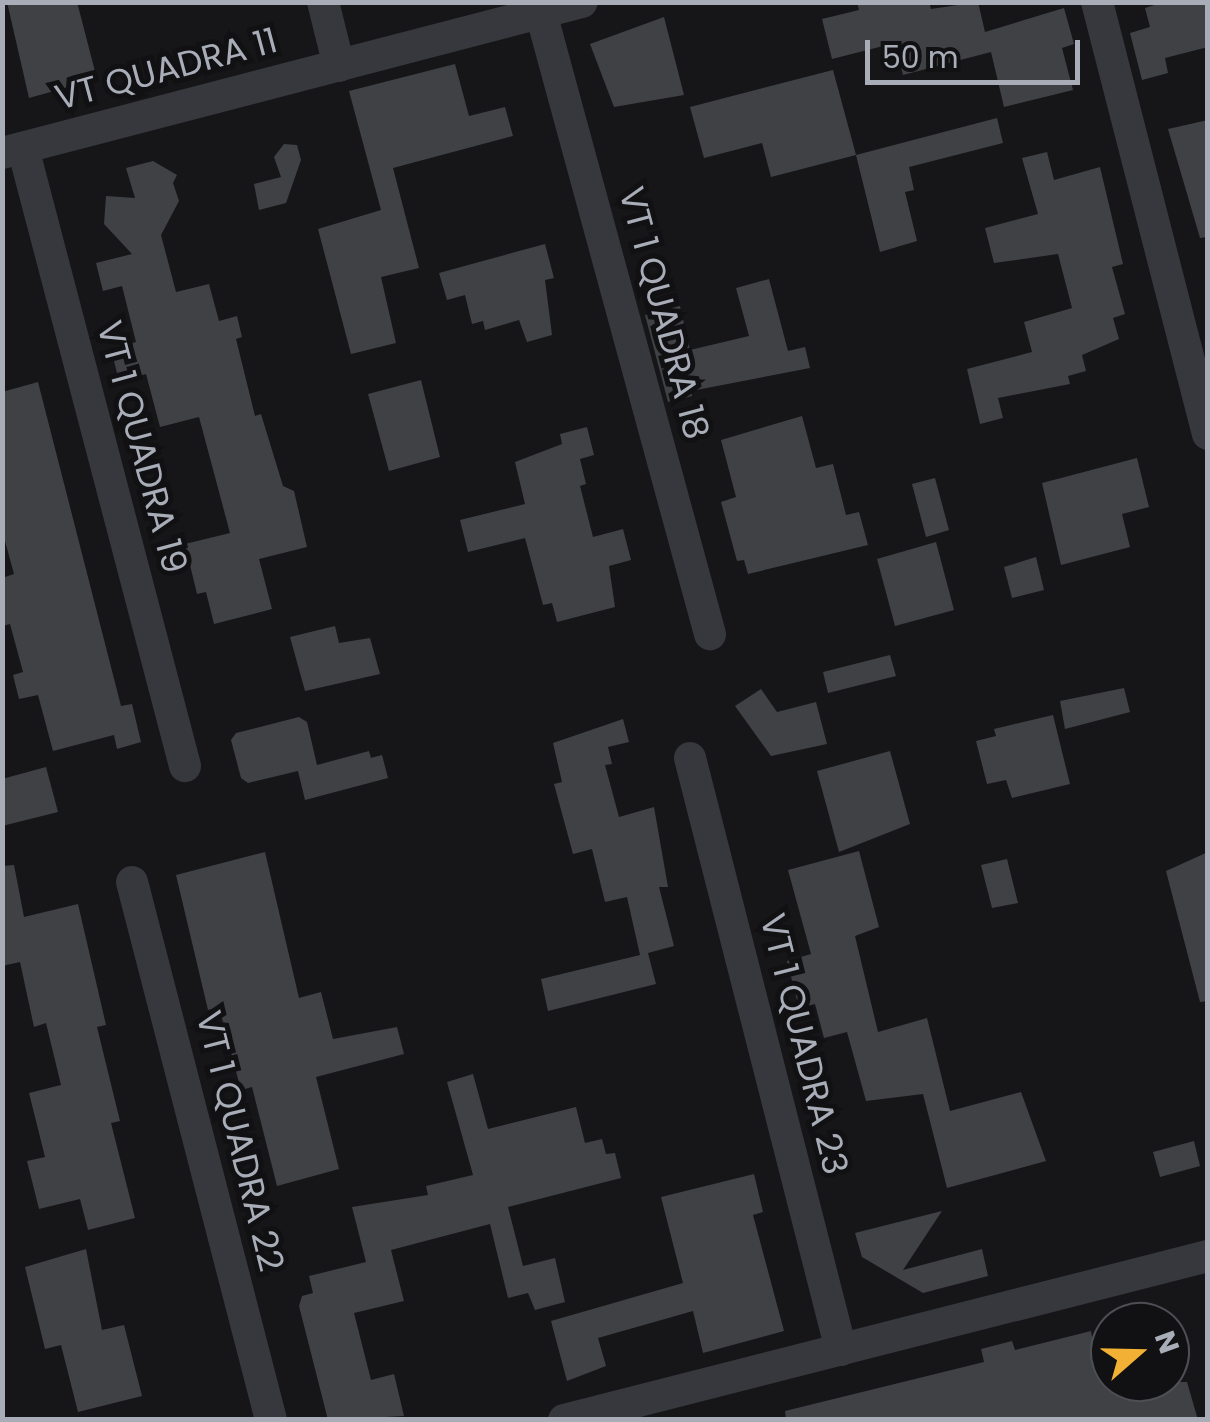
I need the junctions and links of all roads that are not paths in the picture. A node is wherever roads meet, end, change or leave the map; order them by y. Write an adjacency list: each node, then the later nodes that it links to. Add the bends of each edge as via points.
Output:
1 (322, 2): 5 (street)
2 (582, 2): 4 (street, VT QUADRA 11)
3 (1097, 2): 7 (street)
4 (541, 13): 5 (street, VT QUADRA 11); 8 (street, VT 1 QUADRA 18)
5 (339, 66): 6 (street, VT QUADRA 11)
6 (12, 151): 10 (street, VT 1 QUADRA 19)
7 (1208, 434)
8 (710, 634)
9 (690, 758): 13 (street, VT 1 QUADRA 23)
10 (185, 766)
11 (132, 882): 14 (street, VT 1 QUADRA 22)
12 (1208, 1256): 13 (street)
13 (841, 1350): 15 (street)
14 (270, 1420)
15 (564, 1420)

